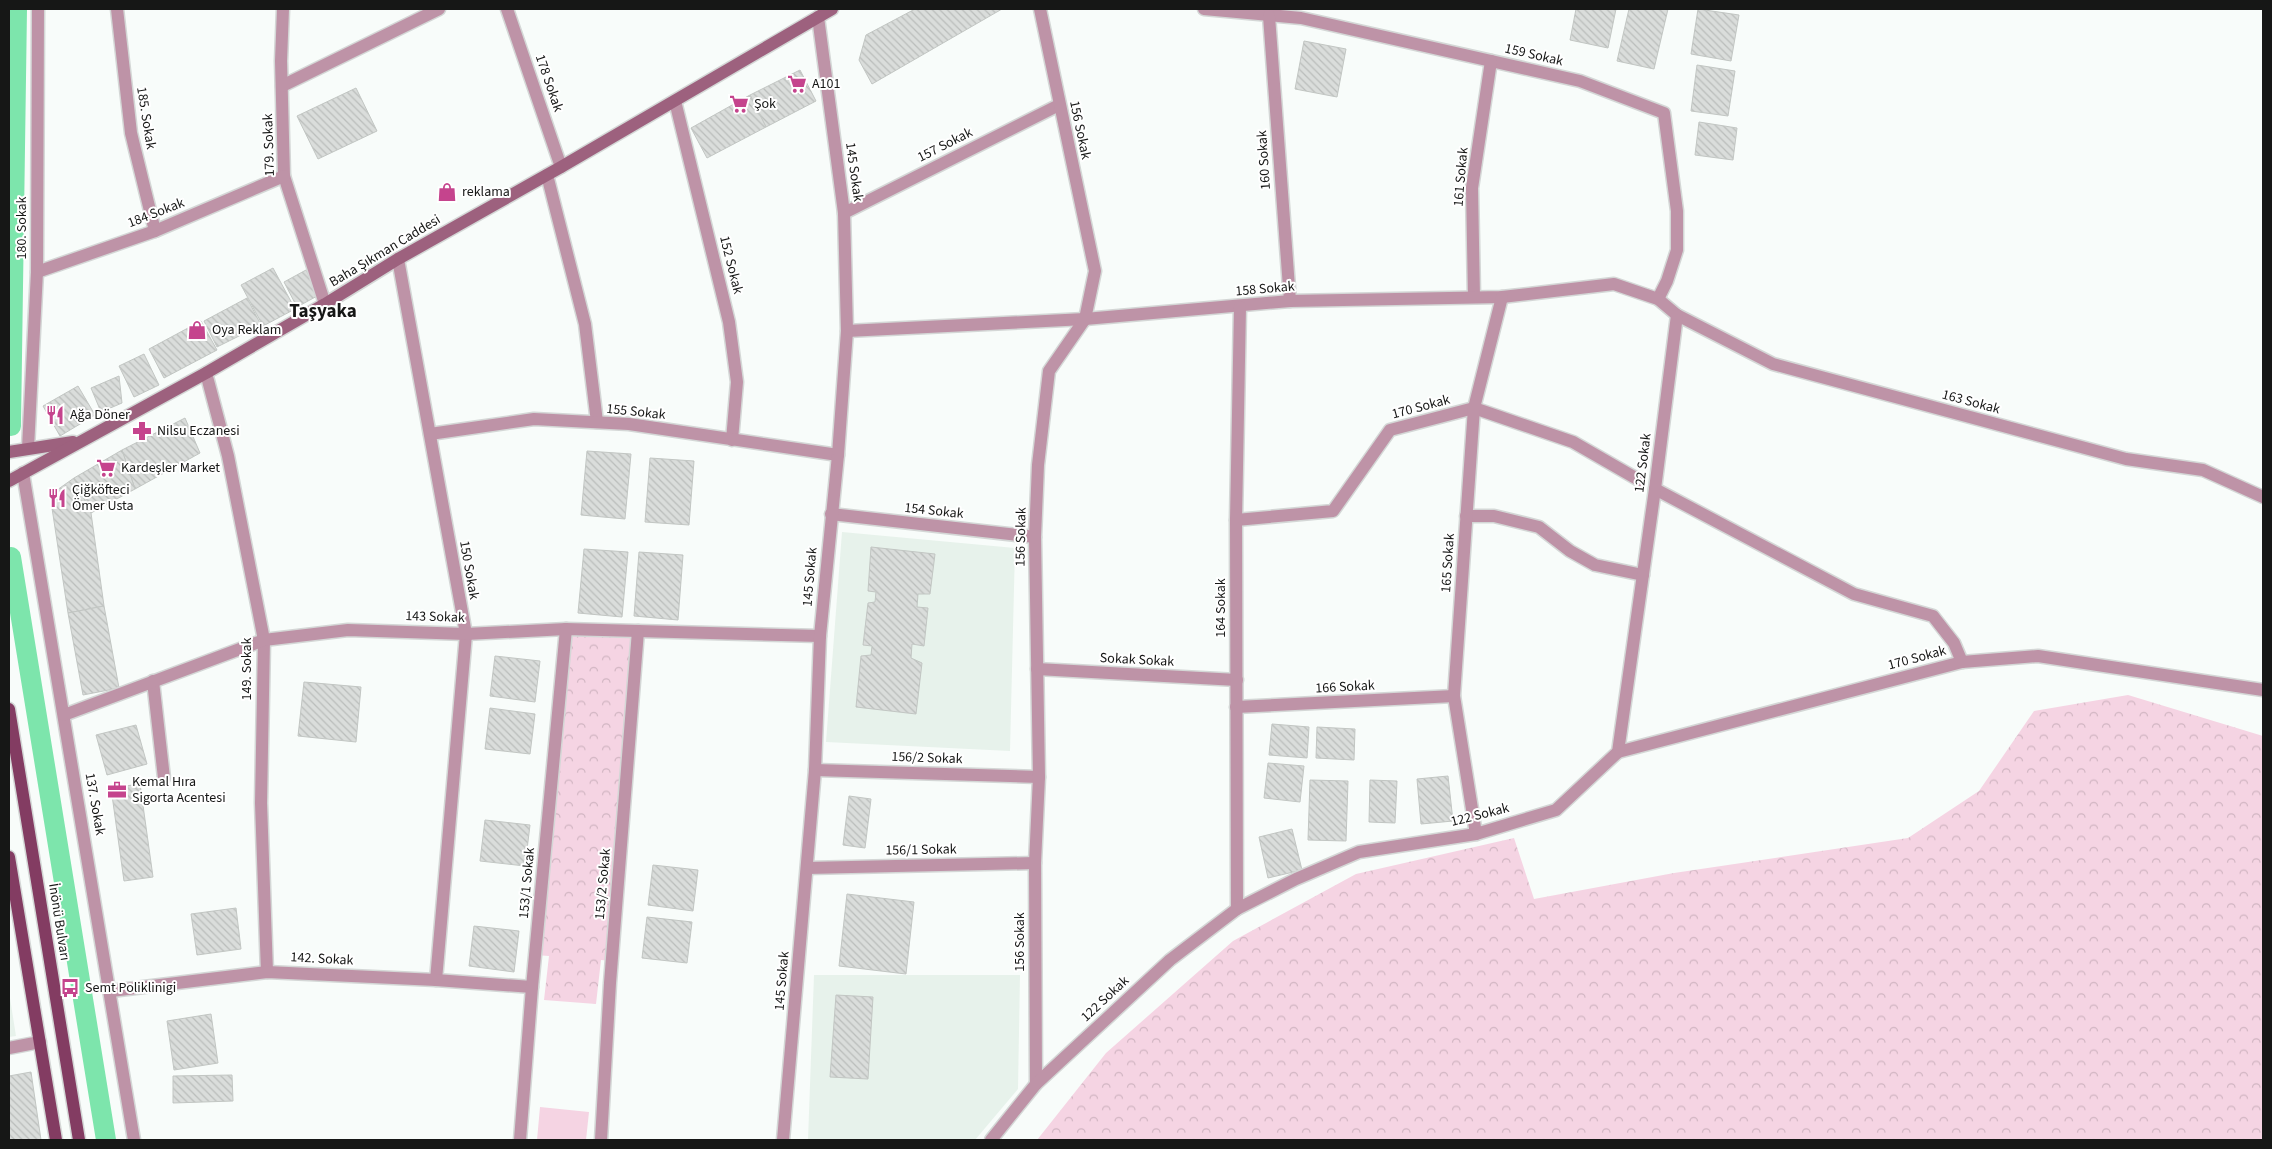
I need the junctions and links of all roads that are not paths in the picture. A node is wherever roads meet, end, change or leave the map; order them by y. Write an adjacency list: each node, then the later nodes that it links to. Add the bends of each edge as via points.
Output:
1 (38, 9): 21 (street, 180. Sokak)
2 (117, 9): 19 (street, 185. Sokak, via 131,133)
3 (283, 9): 12 (street, 179. Sokak)
4 (440, 9): 12 (street)
5 (508, 9): 15 (street, 178 Sokak)
6 (832, 9): 10 (main road, Baha Şıkman Caddesi)
7 (1040, 9): 14 (street, 156 Sokak)
8 (1204, 9): 9 (street, 159 Sokak)
9 (1269, 16): 11 (street, 159 Sokak, via 1301,18); 25 (street, 160 Sokak)
10 (818, 17): 13 (main road, Baha Şıkman Caddesi); 18 (street, 145 Sokak)
11 (1491, 61): 22 (street, 161 Sokak, via 1472,188); 24 (street, 159 Sokak, via 1580,81 1664,113 1677,211 1677,250)
12 (282, 86): 17 (street, 179. Sokak)
13 (675, 101): 15 (main road, Baha Şıkman Caddesi); 36 (street, 152 Sokak, via 729,322 737,382)
14 (1059, 105): 18 (street, 157 Sokak); 29 (street, 156 Sokak, via 1094,271)
15 (561, 167): 16 (main road, Baha Şıkman Caddesi)
16 (547, 175): 20 (main road, Baha Şıkman Caddesi); 33 (street, via 585,324)
17 (284, 176): 19 (street, 184 Sokak); 26 (street, 179. Sokak)
18 (844, 213): 30 (street, 145 Sokak)
19 (155, 231): 21 (street, 184 Sokak)
20 (398, 259): 26 (main road, Baha Şıkman Caddesi); 34 (street, 150 Sokak)
21 (37, 272): 37 (street, 180. Sokak)
22 (1474, 297): 23 (street, 158 Sokak); 25 (street, 158 Sokak)
23 (1502, 297): 24 (street, 158 Sokak, via 1614,284); 32 (street, 165 Sokak)
24 (1658, 299): 28 (street, 158 Sokak)
25 (1290, 301): 27 (street, 158 Sokak)
26 (325, 304): 31 (main road, Baha Şıkman Caddesi)
27 (1240, 307): 29 (street, 158 Sokak); 47 (street, 164 Sokak)
28 (1677, 315): 43 (street, 122 Sokak); 44 (street, 163 Sokak, via 1773,364 2126,459 2203,470)
29 (1085, 319): 30 (street, 158 Sokak); 48 (street, 156 Sokak, via 1049,371 1038,465)
30 (848, 331): 39 (street, 145 Sokak)
31 (206, 373): 35 (main road, Baha Şıkman Caddesi); 54 (street, 149. Sokak, via 228,456)
32 (1474, 408): 41 (street, via 1573,442); 46 (street, 165 Sokak); 47 (street, 170 Sokak, via 1390,430 1333,511)
33 (597, 422): 34 (street, 155 Sokak, via 534,418); 36 (street, 155 Sokak)
34 (430, 434): 52 (street, 150 Sokak)
35 (80, 440): 37 (main road, Baha Şıkman Caddesi); 40 (main road, Baha Şıkman Caddesi)
36 (732, 440): 39 (street, 155 Sokak)
37 (28, 448): 38 (main road, Baha Şıkman Caddesi)
38 (9, 452)
39 (838, 455): 45 (street, 145 Sokak)
40 (23, 473): 42 (main road, Baha Şıkman Caddesi); 63 (street, 137. Sokak)
41 (1639, 480)
42 (9, 481)
43 (1655, 489): 49 (street, 122 Sokak); 55 (street, 170 Sokak, via 1854,594 1933,616 1954,643)
44 (2263, 497)
45 (831, 514): 48 (street, 154 Sokak); 53 (street, 145 Sokak)
46 (1466, 516): 49 (street, via 1494,516 1539,527 1595,565); 60 (street, 165 Sokak)
47 (1236, 520): 57 (street, 164 Sokak)
48 (1035, 537): 56 (street, 156 Sokak)
49 (1644, 575): 64 (street, 122 Sokak)
50 (566, 630): 51 (street, 143 Sokak); 52 (street, 143 Sokak); 76 (street, 153/1 Sokak)
51 (638, 631): 53 (street, 143 Sokak); 85 (street, 153/2 Sokak)
52 (466, 634): 54 (street, 143 Sokak, via 348,630); 75 (street, 150 Sokak)
53 (820, 636): 65 (street, 145 Sokak)
54 (264, 640): 58 (street, 143 Sokak); 74 (street, 149. Sokak, via 261,803)
55 (1962, 662): 59 (street, via 2038,656); 64 (street, 170 Sokak)
56 (1037, 670): 57 (street, Sokak Sokak); 66 (street, 156 Sokak)
57 (1236, 680): 61 (street, 164 Sokak)
58 (153, 681): 63 (street, 143 Sokak); 67 (street)
59 (2263, 690)
60 (1454, 696): 61 (street, 166 Sokak); 68 (street, 165 Sokak)
61 (1236, 707): 73 (street, 164 Sokak)
62 (9, 709): 82 (main road, İnönü Bulvarı)
63 (64, 715): 77 (street, 137. Sokak)
64 (1618, 752): 68 (street, 122 Sokak, via 1556,810)
65 (815, 770): 66 (street, 156/2 Sokak); 71 (street, 145 Sokak)
66 (1039, 777): 70 (street, 156 Sokak)
67 (164, 778)
68 (1476, 834): 73 (street, 122 Sokak, via 1359,852)
69 (9, 857): 72 (main road)
70 (1035, 863): 71 (street, 156/1 Sokak); 80 (street, 156 Sokak)
71 (807, 868): 86 (street, 145 Sokak)
72 (12, 895): 78 (main road)
73 (1237, 909): 80 (street, 122 Sokak, via 1170,960)
74 (267, 972): 75 (street, 142. Sokak); 77 (street, 142. Sokak)
75 (436, 980): 76 (street, 142. Sokak)
76 (532, 987): 84 (street, 153/1 Sokak)
77 (111, 991): 83 (street, 137. Sokak)
78 (40, 1042): 79 (street); 81 (main road)
79 (9, 1048)
80 (1036, 1084): 87 (street, 122 Sokak)
81 (56, 1140)
82 (79, 1140)
83 (134, 1140)
84 (520, 1140)
85 (600, 1140)
86 (783, 1140)
87 (991, 1140)

